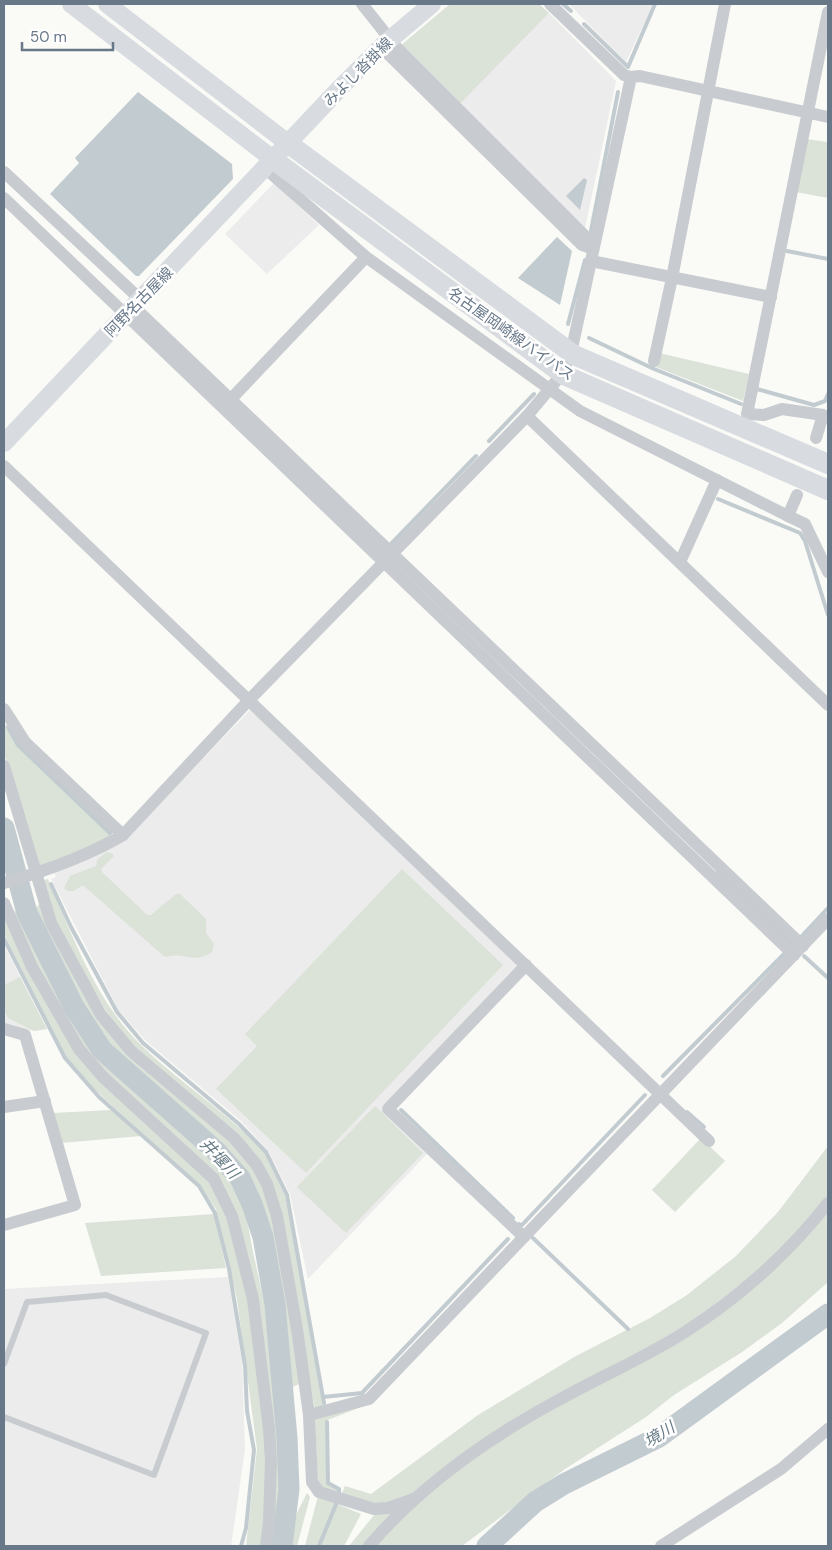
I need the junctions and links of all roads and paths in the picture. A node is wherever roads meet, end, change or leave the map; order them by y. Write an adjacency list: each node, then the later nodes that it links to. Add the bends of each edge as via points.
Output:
1 (70, 4): 14 (main road)
2 (107, 4): 13 (main road)
3 (362, 4): 8 (street)
4 (432, 4): 8 (main road, みよし沓掛線)
5 (550, 4): 9 (street, via 624,75)
6 (725, 4): 10 (street)
7 (828, 12): 11 (street)
8 (386, 43): 13 (main road, みよし沓掛線); 17 (street, via 582,245)
9 (631, 78): 10 (street, via 640,76); 17 (street)
10 (709, 92): 11 (street); 19 (street)
11 (808, 113): 12 (street); 20 (street)
12 (828, 117)
13 (289, 144): 14 (main road, 阿野名古屋線); 22 (main road, 名古屋岡崎線バイパス)
14 (270, 164): 18 (street); 21 (main road, 阿野名古屋線); 24 (main road, 名古屋岡崎線バイパス)
15 (4, 172): 21 (street)
16 (4, 198): 21 (street)
17 (593, 250): 19 (street); 22 (street)
18 (366, 257): 25 (street); 26 (street)
19 (672, 278): 20 (street); 23 (street)
20 (771, 297): 28 (street, via 748,414 764,415 782,409 823,414)
21 (134, 307): 26 (street); 29 (main road, 阿野名古屋線); 36 (street)
22 (571, 353): 24 (street); 30 (main road, 名古屋岡崎線バイパス)
23 (654, 361)
24 (562, 374): 25 (street); 33 (main road, 名古屋岡崎線バイパス)
25 (549, 390): 27 (street); 32 (street, via 580,411)
26 (231, 399): 36 (street)
27 (527, 416): 36 (street); 37 (street)
28 (816, 438)
29 (4, 443)
30 (828, 464)
31 (4, 466): 39 (street)
32 (717, 480): 35 (street); 37 (street)
33 (828, 490)
34 (797, 495): 35 (street)
35 (788, 516): 38 (street, via 805,524)
36 (388, 557): 39 (street); 48 (street)
37 (680, 562): 40 (street)
38 (828, 572)
39 (250, 699): 43 (street); 49 (street)
40 (828, 705)
41 (4, 709): 43 (street, via 25,742)
42 (4, 766): 44 (street)
43 (123, 835): 44 (street, via 100,849)
44 (36, 874): 45 (street); 61 (street, via 51,923 101,1015 131,1051 240,1145 267,1184 277,1216)
45 (4, 883)
46 (4, 903): 65 (street, via 32,967 79,1049 103,1077 214,1179 232,1216 253,1298 269,1429 271,1461)
47 (828, 919): 48 (street)
48 (798, 950): 51 (street)
49 (526, 965): 51 (street); 57 (street, via 388,1109)
50 (4, 1029): 52 (street, via 25,1035)
51 (661, 1094): 54 (street); 57 (street)
52 (45, 1101): 53 (street); 56 (street, via 75,1205)
53 (4, 1107)
54 (709, 1140)
55 (828, 1203): 64 (street, via 766,1270 723,1305 655,1350 498,1435)
56 (4, 1225)
57 (524, 1237): 61 (street, via 370,1399)
58 (4, 1338): 59 (lane)
59 (12, 1342): 60 (lane); 62 (lane, via 28,1302 106,1294 206,1333 154,1475)
60 (4, 1364)
61 (309, 1415): 64 (street, via 312,1482 319,1492 374,1510)
62 (4, 1417)
63 (828, 1429): 67 (street, via 781,1468)
64 (414, 1499): 66 (street)
65 (266, 1546)
66 (369, 1546)
67 (661, 1546)

